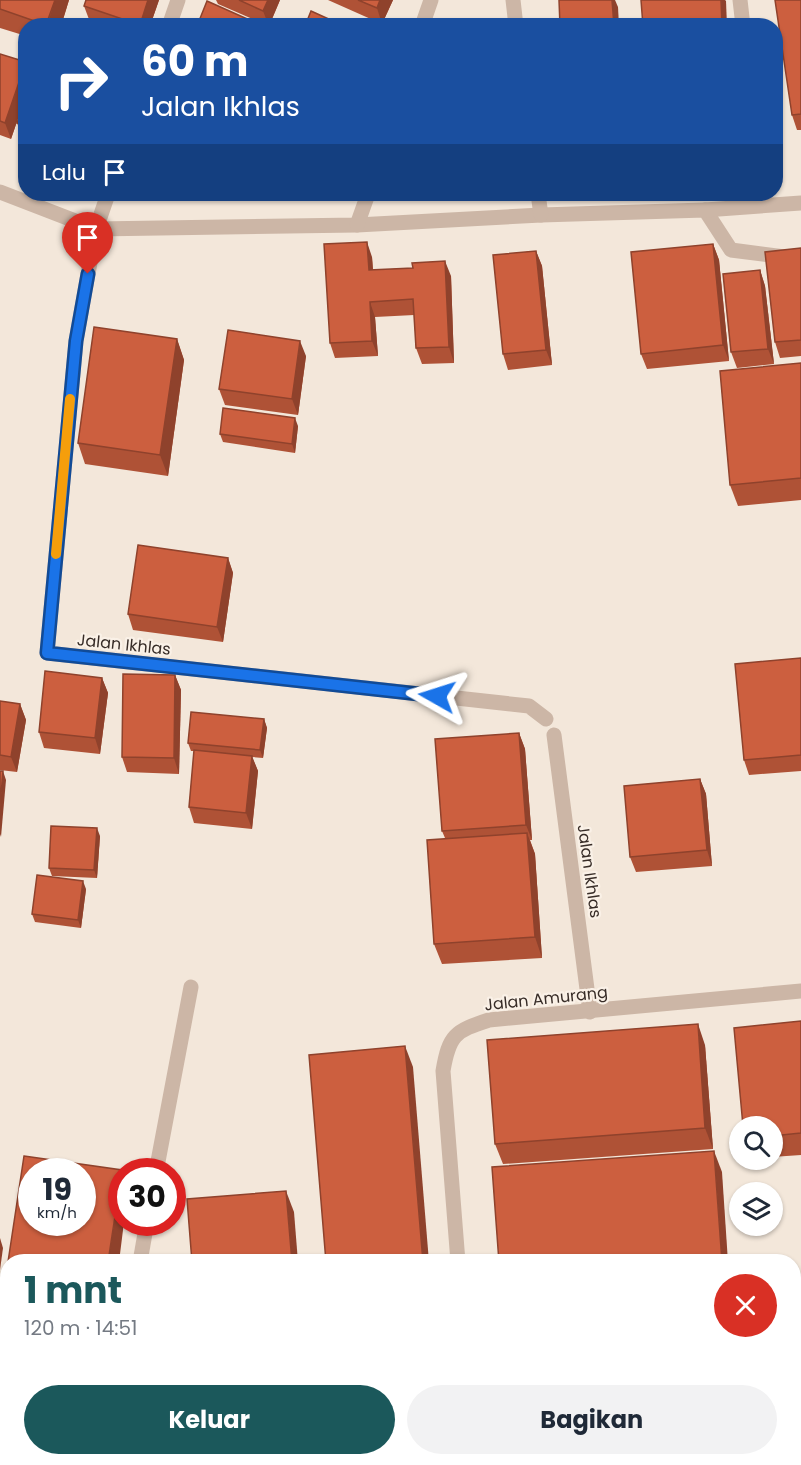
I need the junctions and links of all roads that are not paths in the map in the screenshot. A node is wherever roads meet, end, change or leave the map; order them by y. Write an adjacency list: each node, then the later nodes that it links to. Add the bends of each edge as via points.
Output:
1 (178, 0): 5 (street)
2 (431, 0): 6 (street)
3 (513, 0): 7 (street)
4 (740, 0): 8 (street)
5 (172, 18)
6 (425, 18)
7 (515, 18)
8 (742, 18)
9 (0, 192): 10 (street)
10 (18, 199)
11 (23, 201): 21 (street)
12 (106, 201): 21 (street)
13 (366, 201): 20 (street)
14 (539, 201): 19 (street)
15 (757, 201): 18 (street)
16 (776, 201): 17 (street)
17 (801, 203)
18 (705, 210): 19 (street); 22 (street, via 731,250)
19 (541, 215): 20 (street)
20 (357, 225): 21 (street)
21 (96, 229): 23 (street, Jalan Ikhlas, via 76,341 47,653 529,706)
22 (801, 259)
23 (546, 719)
24 (554, 735): 27 (street, Jalan Ikhlas)
25 (191, 987): 28 (street)
26 (801, 990): 27 (street, Jalan Amurang)
27 (590, 1012): 31 (street, Jalan Amurang, via 489,1020 462,1029 447,1047 443,1071)
28 (159, 1158)
29 (145, 1236): 30 (street)
30 (141, 1254)
31 (457, 1254)

